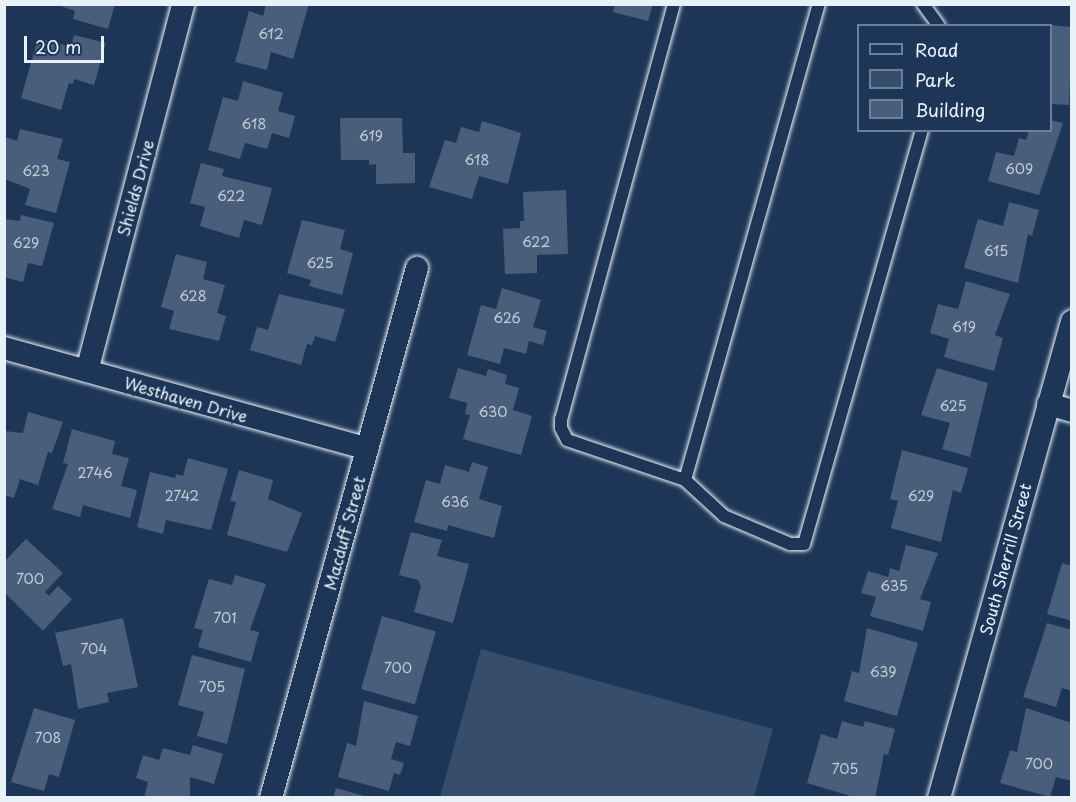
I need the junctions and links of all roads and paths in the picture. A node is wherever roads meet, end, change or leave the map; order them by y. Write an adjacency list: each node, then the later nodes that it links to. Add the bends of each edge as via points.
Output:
1 (183, 4): 10 (street, Shields Drive)
2 (674, 4): 14 (lane, via 561,428 567,440)
3 (819, 4): 14 (lane)
4 (923, 4): 5 (lane)
5 (938, 24)
6 (921, 132): 14 (lane, via 808,540 804,544 790,544 724,516)
7 (417, 268): 13 (street, Macduff Street)
8 (1071, 321): 11 (street, South Sherrill Street)
9 (4, 348): 10 (street, Westhaven Drive)
10 (87, 371): 13 (street, Westhaven Drive)
11 (1048, 404): 12 (street); 16 (street, South Sherrill Street)
12 (1071, 411)
13 (367, 449): 15 (street, Macduff Street)
14 (685, 480)
15 (271, 798)
16 (939, 798)

